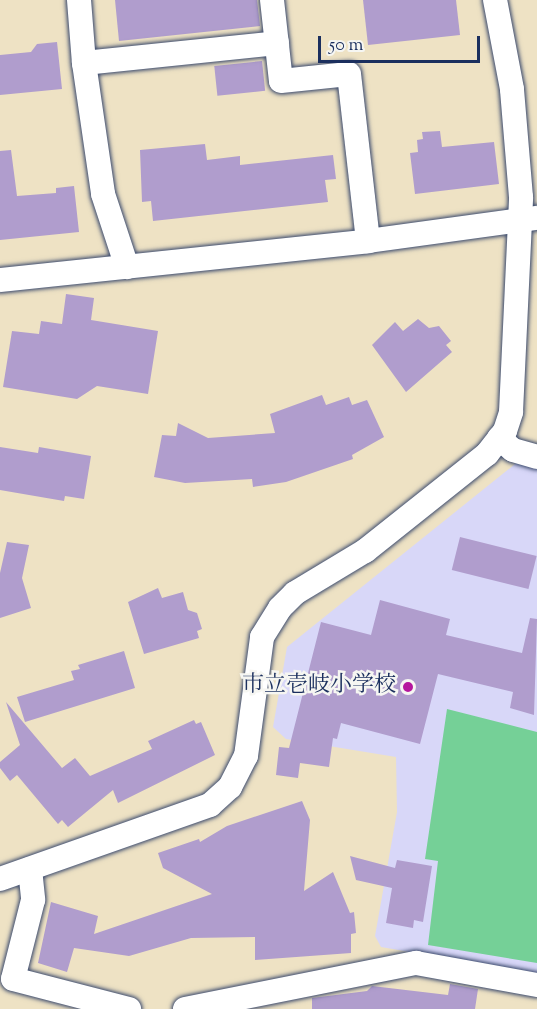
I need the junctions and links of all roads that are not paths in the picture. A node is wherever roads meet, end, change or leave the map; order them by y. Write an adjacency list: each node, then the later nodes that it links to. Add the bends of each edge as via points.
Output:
1 (79, 0): 5 (street)
2 (272, 0): 4 (street)
3 (495, 0): 6 (street, via 512,89 521,197)
4 (277, 43): 5 (street); 7 (street, via 281,81 349,74)
5 (84, 63): 8 (street, via 103,194)
6 (527, 220): 7 (street); 10 (street)
7 (368, 242): 8 (street)
8 (127, 267): 9 (street)
9 (0, 280)
10 (526, 331): 11 (street, via 511,412)
11 (499, 438): 12 (street, via 513,450); 13 (street, via 487,454 364,551 295,593 280,608 262,637 246,756 230,787 210,805)
12 (537, 457)
13 (30, 869): 14 (street); 17 (street, via 33,900 13,979)
14 (0, 879)
15 (537, 985): 16 (street, via 416,963)
16 (233, 1005): 18 (street)
17 (129, 1009)
18 (185, 1009)

